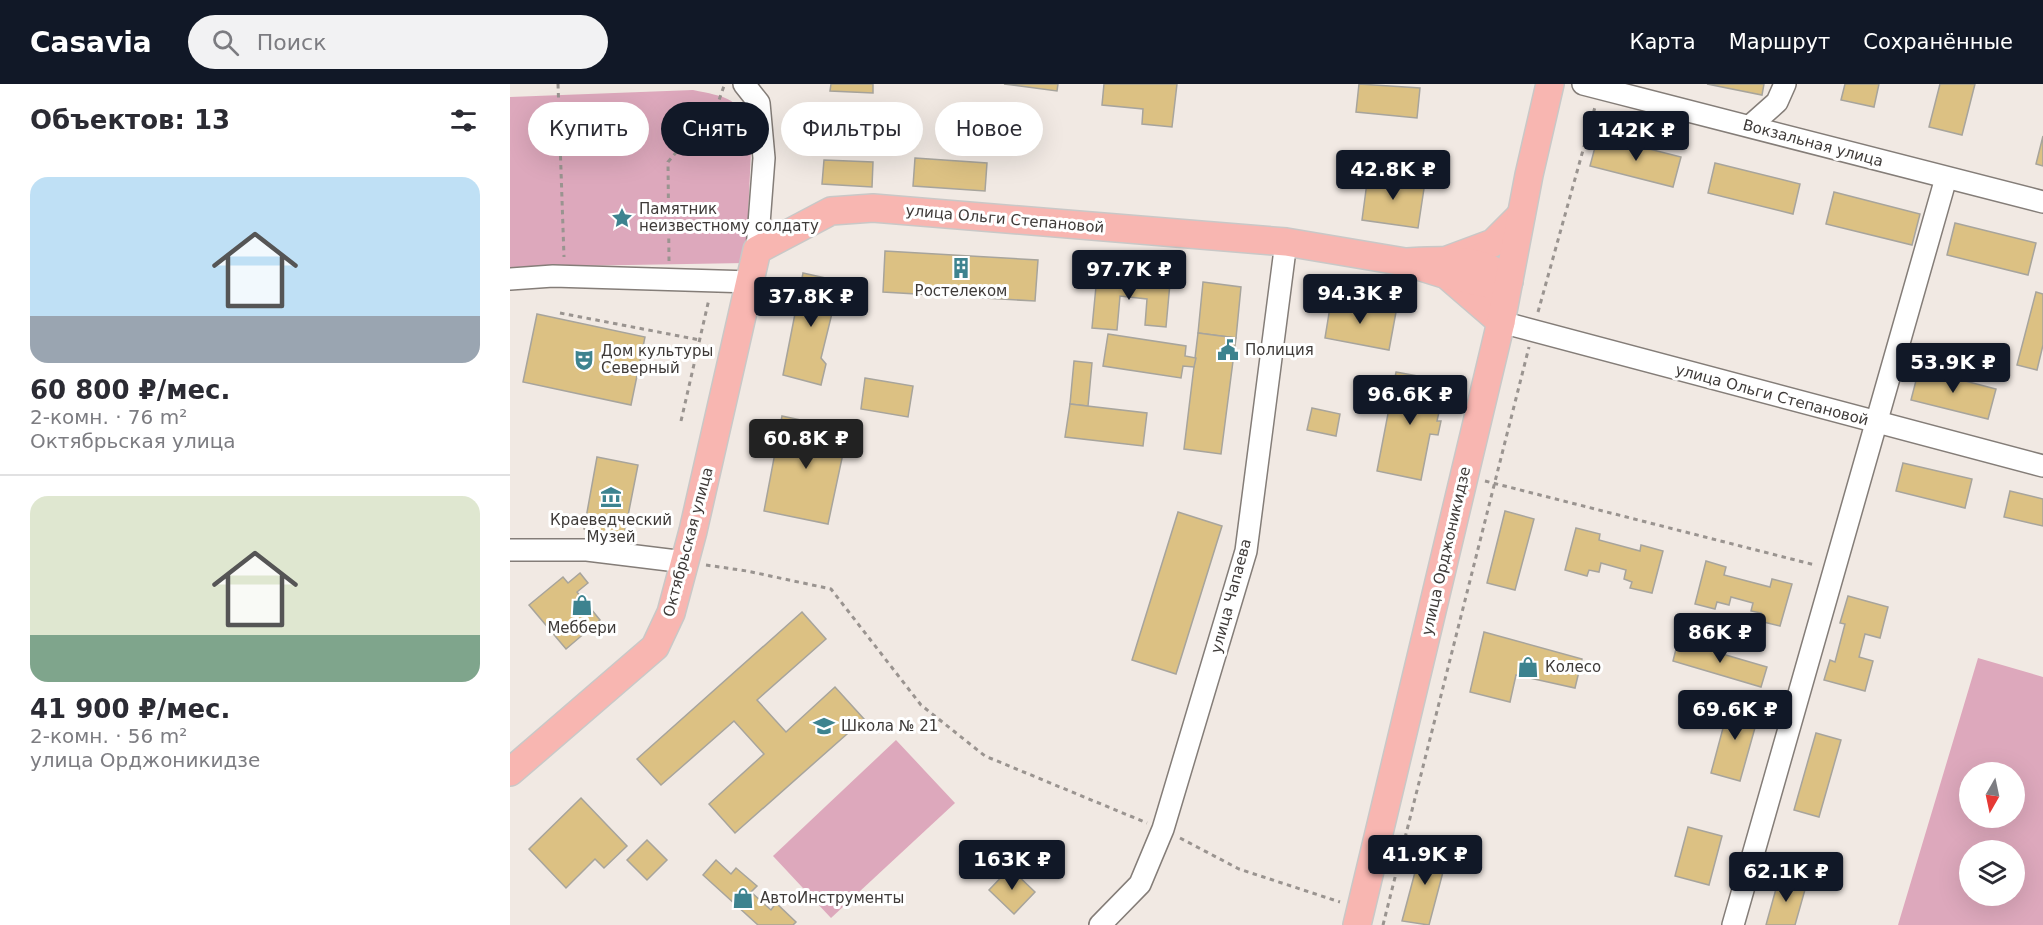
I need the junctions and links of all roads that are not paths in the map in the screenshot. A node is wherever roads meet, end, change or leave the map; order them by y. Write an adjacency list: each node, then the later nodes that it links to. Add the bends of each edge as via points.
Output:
1 (744, 84): 10 (street, via 759,103 764,158)
2 (1550, 84): 8 (main road, улица Орджоникидзе)
3 (1785, 84): 5 (street, via 1778,102)
4 (1592, 86): 5 (street, Вокзальная улица)
5 (1750, 126): 6 (street, Вокзальная улица)
6 (1946, 178): 7 (street, Вокзальная улица); 16 (street)
7 (2043, 202)
8 (1521, 215): 11 (main road, via 1493,243); 13 (main road, улица Орджоникидзе)
9 (1286, 242): 10 (main road, улица Ольги Степановой, via 873,208 831,211); 11 (main road, улица Ольги Степановой); 22 (street, улица Чапаева, via 1246,551 1163,830 1140,884)
10 (757, 250): 14 (main road, Октябрьская улица)
11 (1448, 267): 13 (main road, улица Ольги Степановой, via 1493,285); 15 (main road)
12 (510, 279): 14 (street, via 564,276)
13 (1509, 281): 15 (main road, улица Орджоникидзе)
14 (751, 282): 19 (main road, Октябрьская улица)
15 (1502, 322): 16 (street, улица Ольги Степановой); 21 (main road, улица Орджоникидзе)
16 (1878, 422): 17 (street, улица Ольги Степановой); 23 (street)
17 (2043, 466)
18 (510, 550): 19 (street, via 587,550)
19 (685, 562): 20 (main road, Октябрьская улица, via 671,613 655,647)
20 (510, 771)
21 (1367, 917)
22 (1100, 925)
23 (1733, 925)

